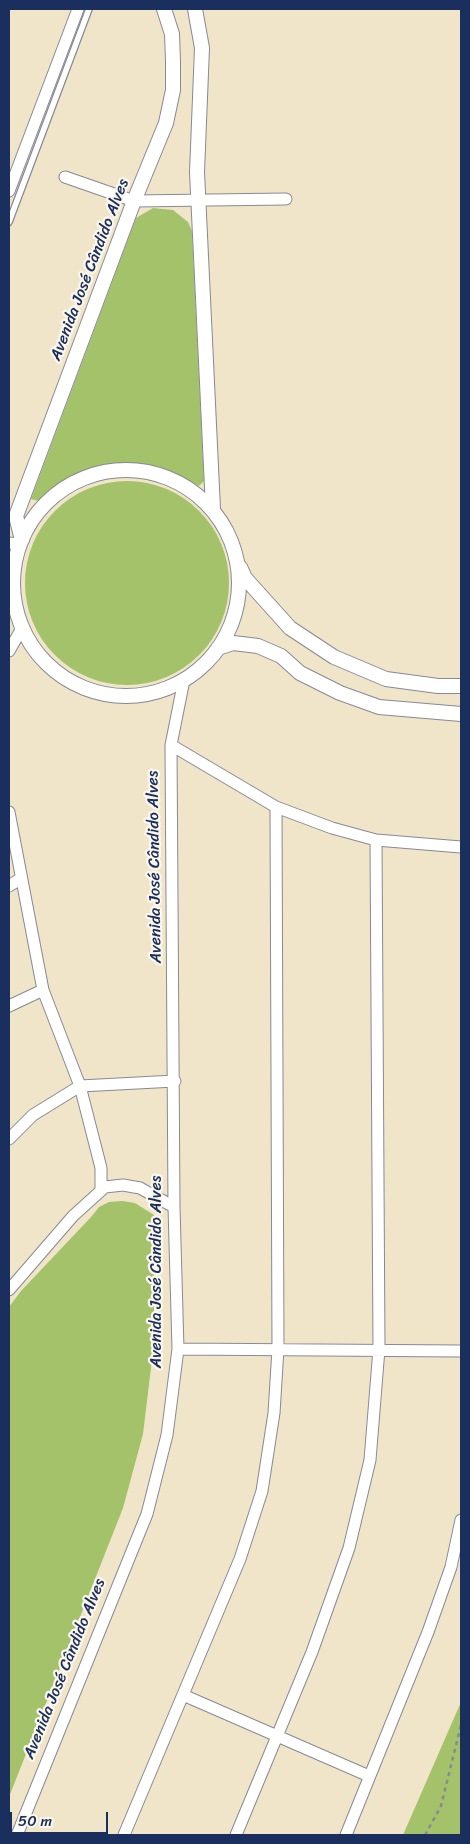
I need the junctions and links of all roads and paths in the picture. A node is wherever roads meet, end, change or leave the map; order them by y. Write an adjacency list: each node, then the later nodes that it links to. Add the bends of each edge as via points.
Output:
1 (78, 9): 6 (street)
2 (90, 9): 10 (lane)
3 (164, 9): 8 (street, Avenida José Cândido Alves, via 172,34 173,90 166,123)
4 (195, 9): 9 (street, via 202,48)
5 (65, 177): 8 (street)
6 (9, 191)
7 (286, 198): 9 (street)
8 (134, 200): 9 (street); 12 (street, Avenida José Cândido Alves, via 16,516)
9 (198, 200): 11 (street)
10 (9, 222)
11 (213, 509): 12 (street, via 176,480 146,471 114,470 84,478 57,494 35,516); 13 (street, via 229,535)
12 (17, 542): 14 (street, via 14,585 16,610)
13 (238, 564): 15 (street, via 236,608); 18 (street, via 245,578 290,628 334,657 386,679)
14 (22, 628): 16 (street); 17 (street, via 35,651 51,667 69,681 96,692 141,695)
15 (218, 648): 17 (street, via 208,661); 19 (street, via 232,643 258,646 281,656 300,673 340,693 380,707)
16 (9, 650)
17 (184, 680): 20 (street, Avenida José Cândido Alves)
18 (461, 686)
19 (461, 714)
20 (171, 745): 21 (street); 29 (street, Avenida José Cândido Alves)
21 (276, 807): 23 (street); 36 (street)
22 (9, 812): 25 (street)
23 (376, 840): 24 (street); 37 (street)
24 (461, 846)
25 (20, 880): 26 (street); 27 (street)
26 (9, 886)
27 (43, 990): 28 (street); 30 (street)
28 (9, 1006)
29 (175, 1081): 30 (street); 33 (street, Avenida José Cândido Alves)
30 (80, 1086): 31 (street, via 33,1115); 32 (street, via 101,1168)
31 (9, 1139)
32 (100, 1190): 33 (street, via 122,1185 140,1188); 34 (street)
33 (174, 1207): 35 (street, Avenida José Cândido Alves)
34 (9, 1290)
35 (178, 1349): 36 (street); 45 (street, Avenida José Cândido Alves, via 168,1435 147,1514)
36 (278, 1349): 37 (street); 41 (street, via 274,1413 262,1490 240,1559)
37 (380, 1349): 38 (street); 43 (street, via 370,1460 349,1548 312,1652)
38 (461, 1351)
39 (461, 1520): 40 (street)
40 (456, 1568): 44 (street)
41 (182, 1694): 43 (street); 46 (street)
42 (461, 1724): 49 (path, via 441,1806)
43 (276, 1736): 44 (street); 47 (street)
44 (369, 1776): 48 (street)
45 (16, 1835)
46 (124, 1835)
47 (236, 1835)
48 (346, 1835)
49 (425, 1835)

